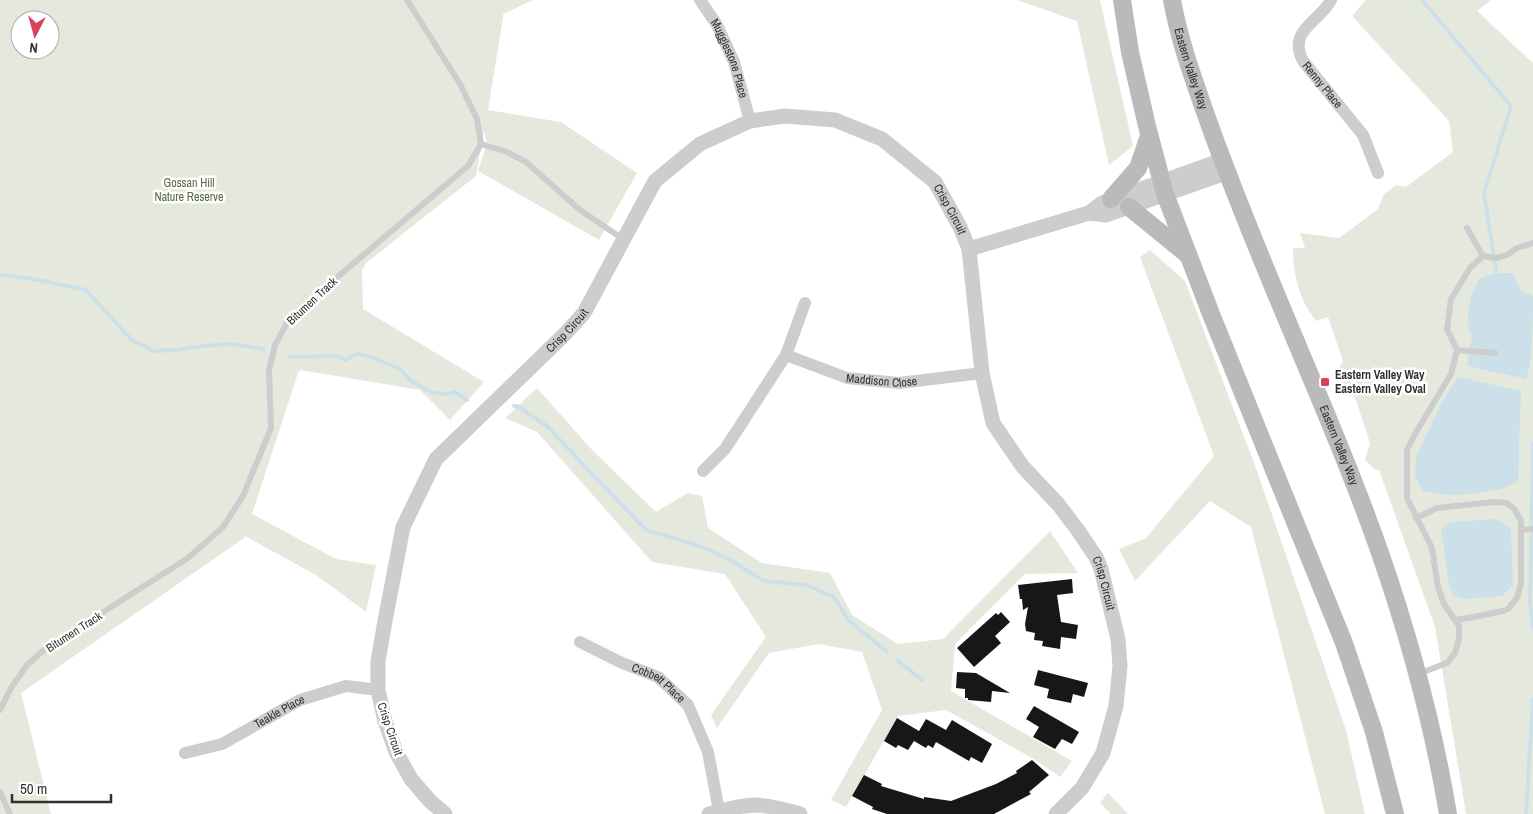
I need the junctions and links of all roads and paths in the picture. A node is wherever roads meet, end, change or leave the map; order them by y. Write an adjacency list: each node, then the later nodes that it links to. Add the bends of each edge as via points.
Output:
1 (407, 0): 8 (lane, via 460,84 477,119)
2 (700, 0): 6 (street, Mugglestone Place, via 717,25 734,62)
3 (1122, 0): 7 (main road, via 1130,52)
4 (1172, 0): 9 (main road, Eastern Valley Way, via 1185,56)
5 (1331, 0): 10 (street, Renny Place, via 1300,35 1298,52 1363,135)
6 (750, 121): 16 (street, Crisp Circuit, via 700,144 655,181); 18 (street, Crisp Circuit, via 785,116 835,120 882,139 935,182)
7 (1150, 136): 11 (main road); 12 (main road, via 1138,168)
8 (480, 144): 16 (lane, via 526,162 580,210); 33 (lane, Bitumen Track, via 468,166 288,321 275,345 269,370 271,428 243,496 222,527 188,558 45,649 27,665)
9 (1224, 167): 11 (street, Crisp Circuit); 31 (main road, Eastern Valley Way, via 1379,550)
10 (1378, 173)
11 (1164, 188): 12 (street, Crisp Circuit); 13 (street, Crisp Circuit); 19 (main road)
12 (1111, 199): 14 (street, Crisp Circuit)
13 (1129, 207): 14 (street, Crisp Circuit, via 1106,215); 19 (main road)
14 (1089, 213): 18 (street, Crisp Circuit)
15 (1467, 228): 20 (lane)
16 (624, 239): 32 (street, Crisp Circuit, via 584,313 436,459 403,527 380,653)
17 (1533, 243): 20 (lane, via 1496,258)
18 (969, 249): 25 (street, Crisp Circuit)
19 (1188, 256): 41 (main road, via 1344,643 1374,732)
20 (1483, 256): 22 (lane, via 1470,268 1451,299 1447,329)
21 (805, 303): 24 (street)
22 (1457, 350): 23 (lane); 27 (lane, via 1451,374 1407,450 1407,498)
23 (1495, 353)
24 (786, 355): 25 (street, Maddison Close, via 846,378 899,383); 26 (street, via 725,449)
25 (982, 373): 40 (street, Crisp Circuit, via 993,423 1023,467 1078,529 1096,558 1118,640 1120,666 1116,706 1103,754 1082,788)
26 (703, 471)
27 (1416, 518): 28 (lane, via 1437,508 1507,503 1516,510); 29 (lane, via 1432,548 1444,604)
28 (1527, 530): 29 (lane, via 1517,598 1503,611)
29 (1455, 620): 31 (lane, via 1459,626 1459,638 1455,653 1447,663)
30 (580, 642): 36 (street, Cobbett Place, via 658,677 688,706 708,752)
31 (1417, 674): 42 (main road, Eastern Valley Way)
32 (378, 690): 34 (street, Teakle Place, via 346,686 300,700 222,744); 38 (street, Crisp Circuit, via 396,752 411,779)
33 (0, 710)
34 (186, 753)
35 (0, 792): 37 (lane)
36 (714, 812): 39 (street, via 757,805)
37 (10, 814)
38 (444, 814)
39 (800, 814)
40 (1056, 814)
41 (1395, 814)
42 (1448, 814)

